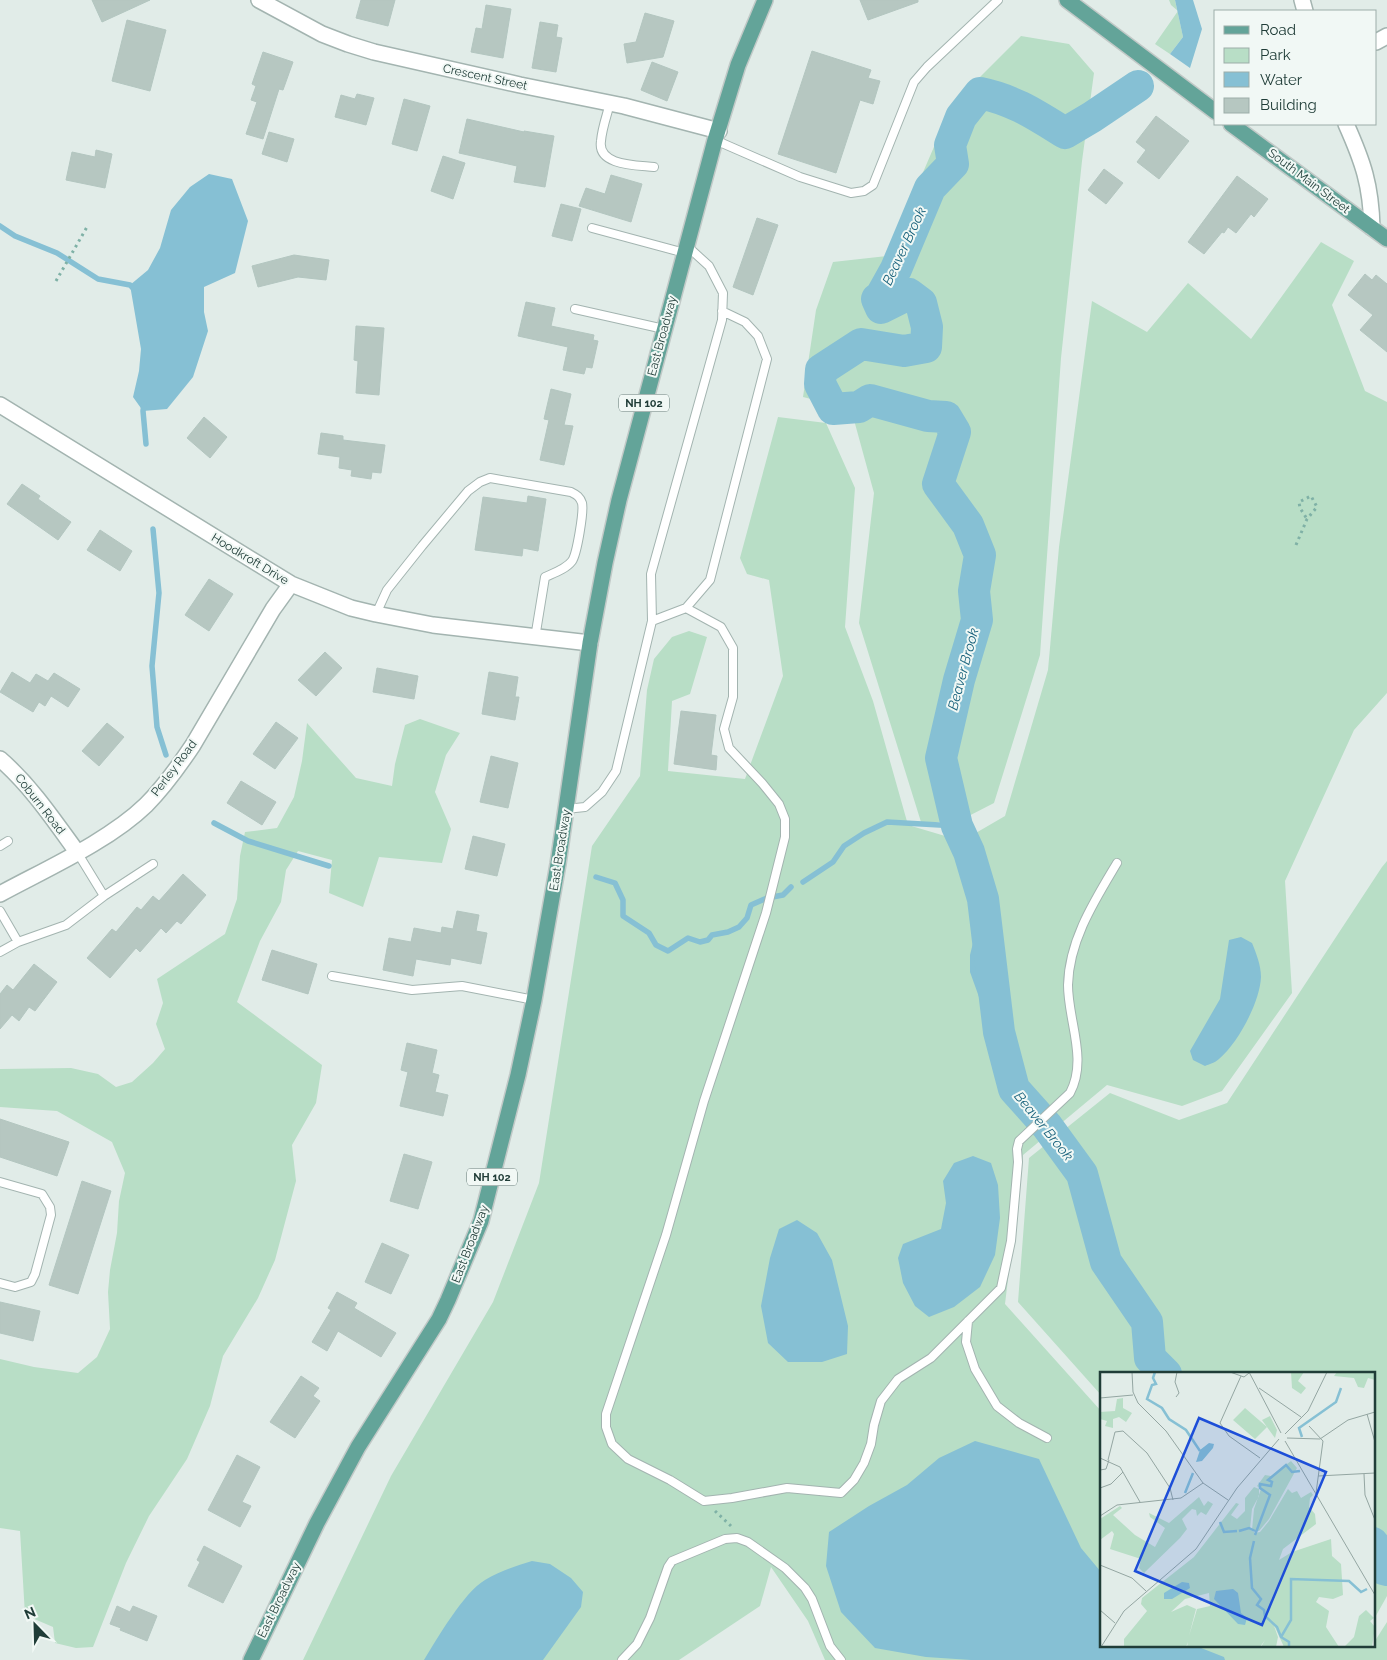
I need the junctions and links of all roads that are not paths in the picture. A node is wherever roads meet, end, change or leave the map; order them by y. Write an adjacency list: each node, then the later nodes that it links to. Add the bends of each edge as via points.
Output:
1 (259, 0): 5 (street, Crescent Street, via 322,34 366,49)
2 (765, 0): 9 (main road, East Broadway / NH 102, via 738,65)
3 (998, 0): 9 (lane, via 914,82 873,185 864,192 851,193 800,177)
4 (1067, 0): 6 (main road)
5 (610, 103): 9 (street, Crescent Street); 10 (lane, via 600,143 602,151 619,163)
6 (1214, 110)
7 (1233, 125): 12 (main road, South Main Street)
8 (1346, 125): 12 (street, via 1367,177)
9 (717, 136): 14 (main road, East Broadway / NH 102)
10 (654, 168)
11 (592, 228): 14 (lane)
12 (1372, 228): 13 (main road, South Main Street)
13 (1387, 239)
14 (686, 250): 16 (lane, via 709,266 723,293); 17 (main road, East Broadway / NH 102)
15 (575, 309): 17 (lane)
16 (722, 312): 20 (lane, via 744,322 758,336 766,359 710,580); 22 (lane, via 651,574)
17 (664, 329): 24 (main road, East Broadway / NH 102, via 619,500)
18 (0, 406): 19 (street, Hoodkroft Drive)
19 (291, 584): 21 (street, Hoodkroft Drive, via 351,608); 29 (street, Perley Road, via 193,745 162,788 129,820)
20 (686, 608): 22 (lane); 41 (lane, via 721,627 733,648 733,696 724,729 728,748 779,804 785,819 785,837 766,913 704,1101 666,1235 606,1414 606,1427 612,1444 628,1459 704,1500 786,1488 841,1493 864,1464 881,1401 898,1379 931,1358)
21 (376, 614): 23 (street, Hoodkroft Drive); 23 (lane, via 387,590 468,491 490,478 571,492 583,505 573,560 567,567 545,577)
22 (652, 621): 26 (lane, via 616,771 602,792 585,807)
23 (535, 638): 24 (street, Hoodkroft Drive)
24 (590, 643): 26 (main road, East Broadway / NH 102)
25 (0, 759): 29 (street, Coburn Road, via 33,792)
26 (566, 809): 38 (main road, East Broadway / NH 102)
27 (8, 841): 28 (lane)
28 (0, 846)
29 (76, 852): 32 (street, Perley Road); 33 (lane)
30 (1117, 863): 41 (lane, via 1088,911 1072,954 1068,986 1079,1062 1075,1084 1070,1093 1019,1141 1011,1242 1001,1288)
31 (153, 864): 33 (lane)
32 (0, 894)
33 (104, 896): 35 (lane, via 66,925)
34 (0, 911): 35 (lane)
35 (18, 942): 36 (lane)
36 (0, 952)
37 (332, 976): 38 (lane, via 412,990 462,986)
38 (534, 1000): 44 (main road, East Broadway / NH 102, via 481,1221 448,1300 410,1367 358,1447)
39 (0, 1182): 40 (lane, via 42,1194 51,1215 31,1282 15,1287)
40 (0, 1284)
41 (968, 1320): 42 (lane, via 966,1342 974,1369 997,1406)
42 (1047, 1438)
43 (830, 1646): 45 (lane, via 805,1588 785,1568 737,1538 725,1539 672,1561 637,1644); 46 (lane); 47 (lane)
44 (250, 1660)
45 (622, 1660)
46 (836, 1660)
47 (841, 1660)

